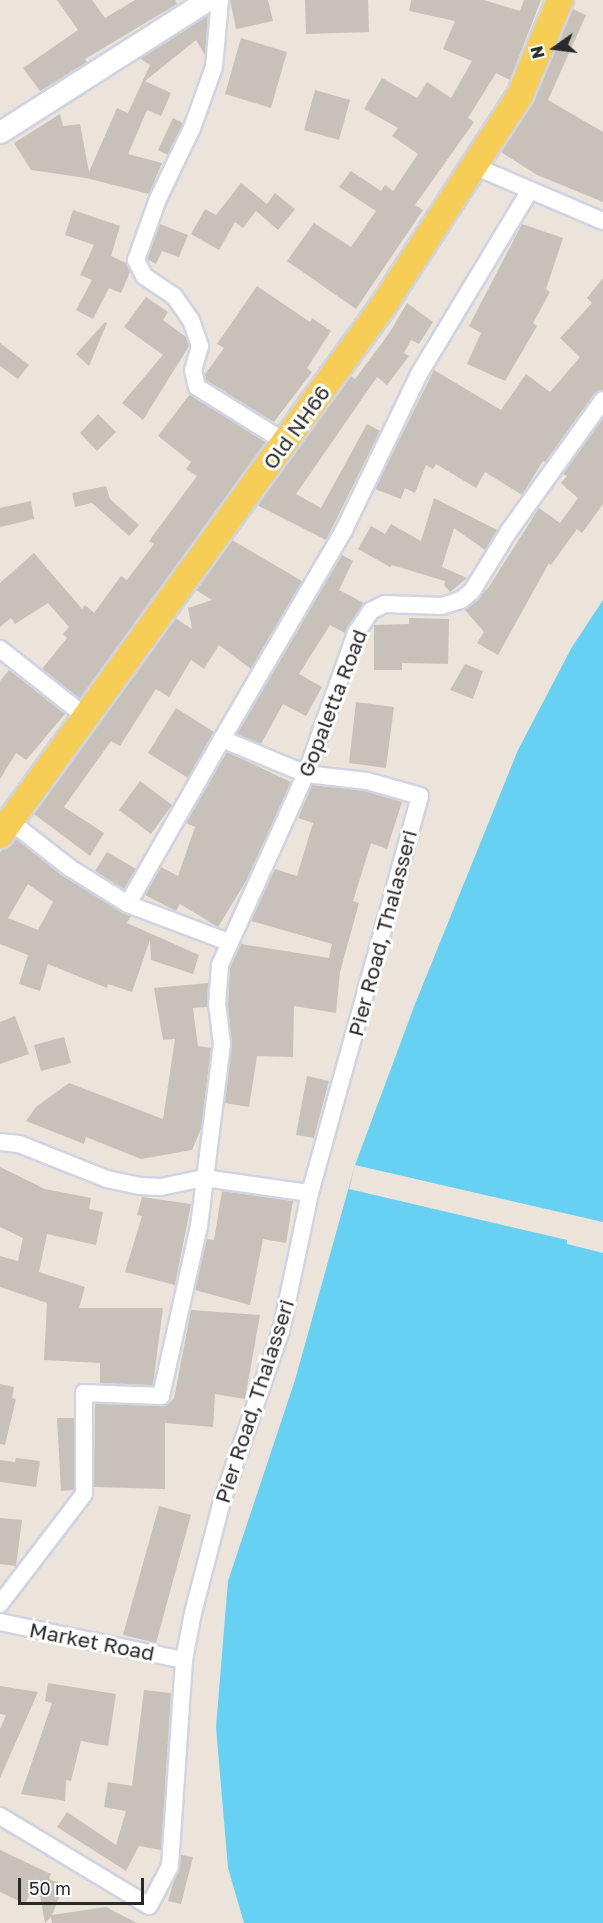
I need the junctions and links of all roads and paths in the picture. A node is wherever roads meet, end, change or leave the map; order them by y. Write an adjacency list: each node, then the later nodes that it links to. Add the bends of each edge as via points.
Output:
1 (207, 0): 4 (street)
2 (220, 0): 9 (street, via 214,67 136,260 144,276 174,296 191,320 200,345 193,370 197,387)
3 (560, 0): 5 (main road, Old NH66, via 520,94)
4 (0, 132)
5 (474, 166): 6 (street); 9 (main road, Old NH66, via 383,306)
6 (529, 192): 7 (street); 12 (street, via 419,374 344,530)
7 (603, 221)
8 (603, 400): 13 (street, Gopaletta Road, via 509,531 472,591 461,600 442,606 385,604 364,619 338,677)
9 (285, 442): 11 (main road, Old NH66)
10 (0, 649): 11 (street)
11 (86, 717): 14 (main road, Old NH66)
12 (222, 739): 13 (street); 15 (street)
13 (306, 774): 16 (street, Gopaletta Road); 19 (street, Pier Road, Thalasseri, via 367,781 420,796)
14 (5, 828): 15 (street)
15 (128, 904): 16 (street)
16 (228, 942): 18 (street, Gopaletta Road, via 220,965 217,1006 222,1044)
17 (0, 1142): 18 (street, via 19,1144 107,1179 140,1186 161,1187)
18 (204, 1178): 19 (street); 20 (street, Gopaletta Road, via 174,1353 161,1396 84,1393 84,1494)
19 (310, 1193): 22 (street, Pier Road, Thalasseri, via 281,1331 222,1501)
20 (0, 1604)
21 (0, 1622): 22 (street, Market Road)
22 (184, 1660): 23 (street, Pier Road, Thalasseri, via 170,1866 149,1906)
23 (0, 1816)

